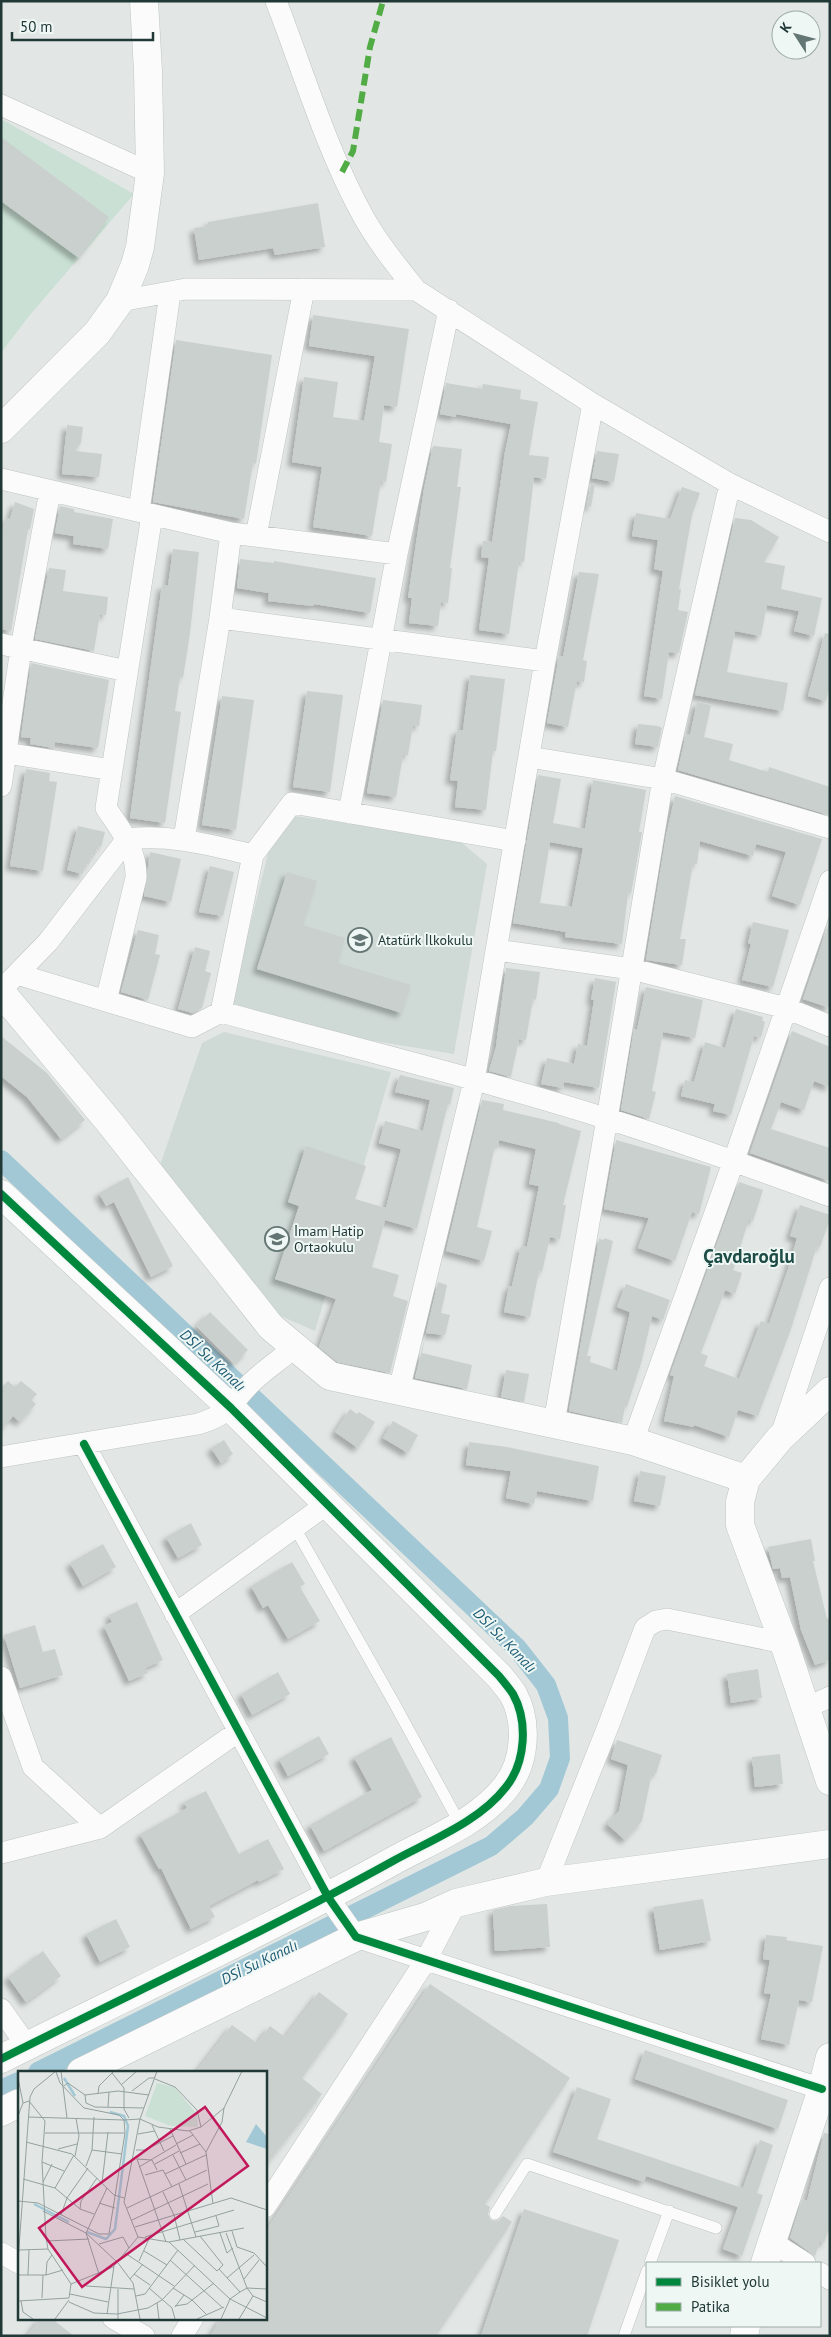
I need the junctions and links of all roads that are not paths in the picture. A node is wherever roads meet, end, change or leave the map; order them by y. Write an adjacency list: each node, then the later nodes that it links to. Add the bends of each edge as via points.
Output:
1 (144, 1): 4 (street)
2 (276, 1): 6 (street, via 342,172 363,216 384,250)
3 (1, 105): 4 (street)
4 (150, 172): 8 (street, via 140,247)
5 (304, 289): 6 (street); 7 (street, via 186,289); 18 (street)
6 (416, 290): 9 (street)
7 (170, 293): 8 (street); 15 (street)
8 (120, 301): 11 (street, via 97,333)
9 (449, 310): 10 (street); 19 (street)
10 (593, 404): 13 (street); 23 (street)
11 (1, 429)
12 (1, 479): 14 (street)
13 (730, 484): 16 (street); 28 (street)
14 (50, 490): 15 (street); 22 (street)
15 (146, 513): 17 (street); 24 (street)
16 (830, 532)
17 (231, 533): 18 (street); 20 (street)
18 (256, 536): 19 (street)
19 (397, 554): 21 (street)
20 (220, 618): 21 (street); 33 (street)
21 (381, 641): 23 (street); 30 (street)
22 (11, 646): 24 (street); 25 (street)
23 (545, 661): 26 (street)
24 (127, 671): 27 (street)
25 (6, 753): 27 (street); 29 (street)
26 (529, 757): 28 (street); 34 (street)
27 (112, 770): 32 (street, via 106,808)
28 (663, 780): 31 (street); 38 (street)
29 (1, 786)
30 (349, 813): 34 (street); 35 (street, via 292,803)
31 (830, 828)
32 (127, 839): 33 (street); 39 (street, via 48,942); 40 (street, via 136,860 136,878)
33 (184, 839): 35 (street)
34 (515, 841): 37 (street)
35 (253, 855): 42 (street)
36 (830, 882): 41 (street)
37 (496, 950): 38 (street); 44 (street)
38 (632, 969): 41 (street); 45 (street)
39 (7, 985): 40 (street); 50 (street, via 110,1123 271,1327)
40 (106, 1001): 42 (street, via 192,1027)
41 (786, 1008): 43 (street); 46 (street)
42 (222, 1012): 44 (street)
43 (830, 1026)
44 (474, 1080): 45 (street); 51 (street)
45 (607, 1119): 46 (street); 54 (street)
46 (734, 1160): 48 (street); 56 (street)
47 (1, 1194): 53 (street)
48 (830, 1196)
49 (830, 1288): 55 (street)
50 (295, 1347): 51 (street, via 330,1376); 53 (street, via 251,1383)
51 (399, 1390): 54 (street)
52 (830, 1391): 55 (street)
53 (231, 1408): 57 (street, via 198,1424); 60 (street)
54 (554, 1423): 56 (street)
55 (780, 1438): 59 (street)
56 (633, 1440): 59 (street)
57 (84, 1444): 58 (street); 62 (street)
58 (2, 1456)
59 (746, 1479): 63 (street, via 740,1502 740,1525)
60 (327, 1504): 61 (street); 69 (street, via 499,1676 513,1695 522,1718 519,1762 508,1786 491,1804)
61 (295, 1528): 62 (street); 69 (lane)
62 (175, 1614): 67 (street)
63 (784, 1643): 66 (street); 73 (street, via 667,1620 656,1621 645,1628)
64 (1, 1677): 70 (street, via 33,1768)
65 (830, 1697): 66 (street)
66 (805, 1708): 68 (street)
67 (239, 1732): 70 (street); 74 (street)
68 (830, 1781)
69 (460, 1824): 74 (street)
70 (100, 1828): 72 (street)
71 (830, 1844): 73 (street)
72 (1, 1853)
73 (546, 1882): 75 (street)
74 (328, 1897): 76 (street); 79 (street)
75 (456, 1903): 76 (street, via 424,1917); 77 (street)
76 (356, 1937): 77 (street); 82 (street)
77 (426, 1960): 83 (street); 86 (street)
78 (1, 2009): 79 (street)
79 (27, 2046): 81 (street)
80 (830, 2056): 83 (street)
81 (1, 2059)
82 (83, 2071)
83 (822, 2089): 90 (street)
84 (18, 2104): 85 (street)
85 (1, 2112)
86 (266, 2206)
87 (669, 2211): 88 (lane, via 527,2164); 89 (lane); 93 (lane)
88 (495, 2214)
89 (716, 2228)
90 (769, 2252): 94 (street)
91 (1, 2253): 92 (street)
92 (18, 2262)
93 (650, 2262)
94 (802, 2262)
95 (646, 2278): 100 (lane)
96 (116, 2320): 98 (street)
97 (192, 2320): 99 (street)
98 (144, 2336)
99 (182, 2336)
100 (624, 2336)

